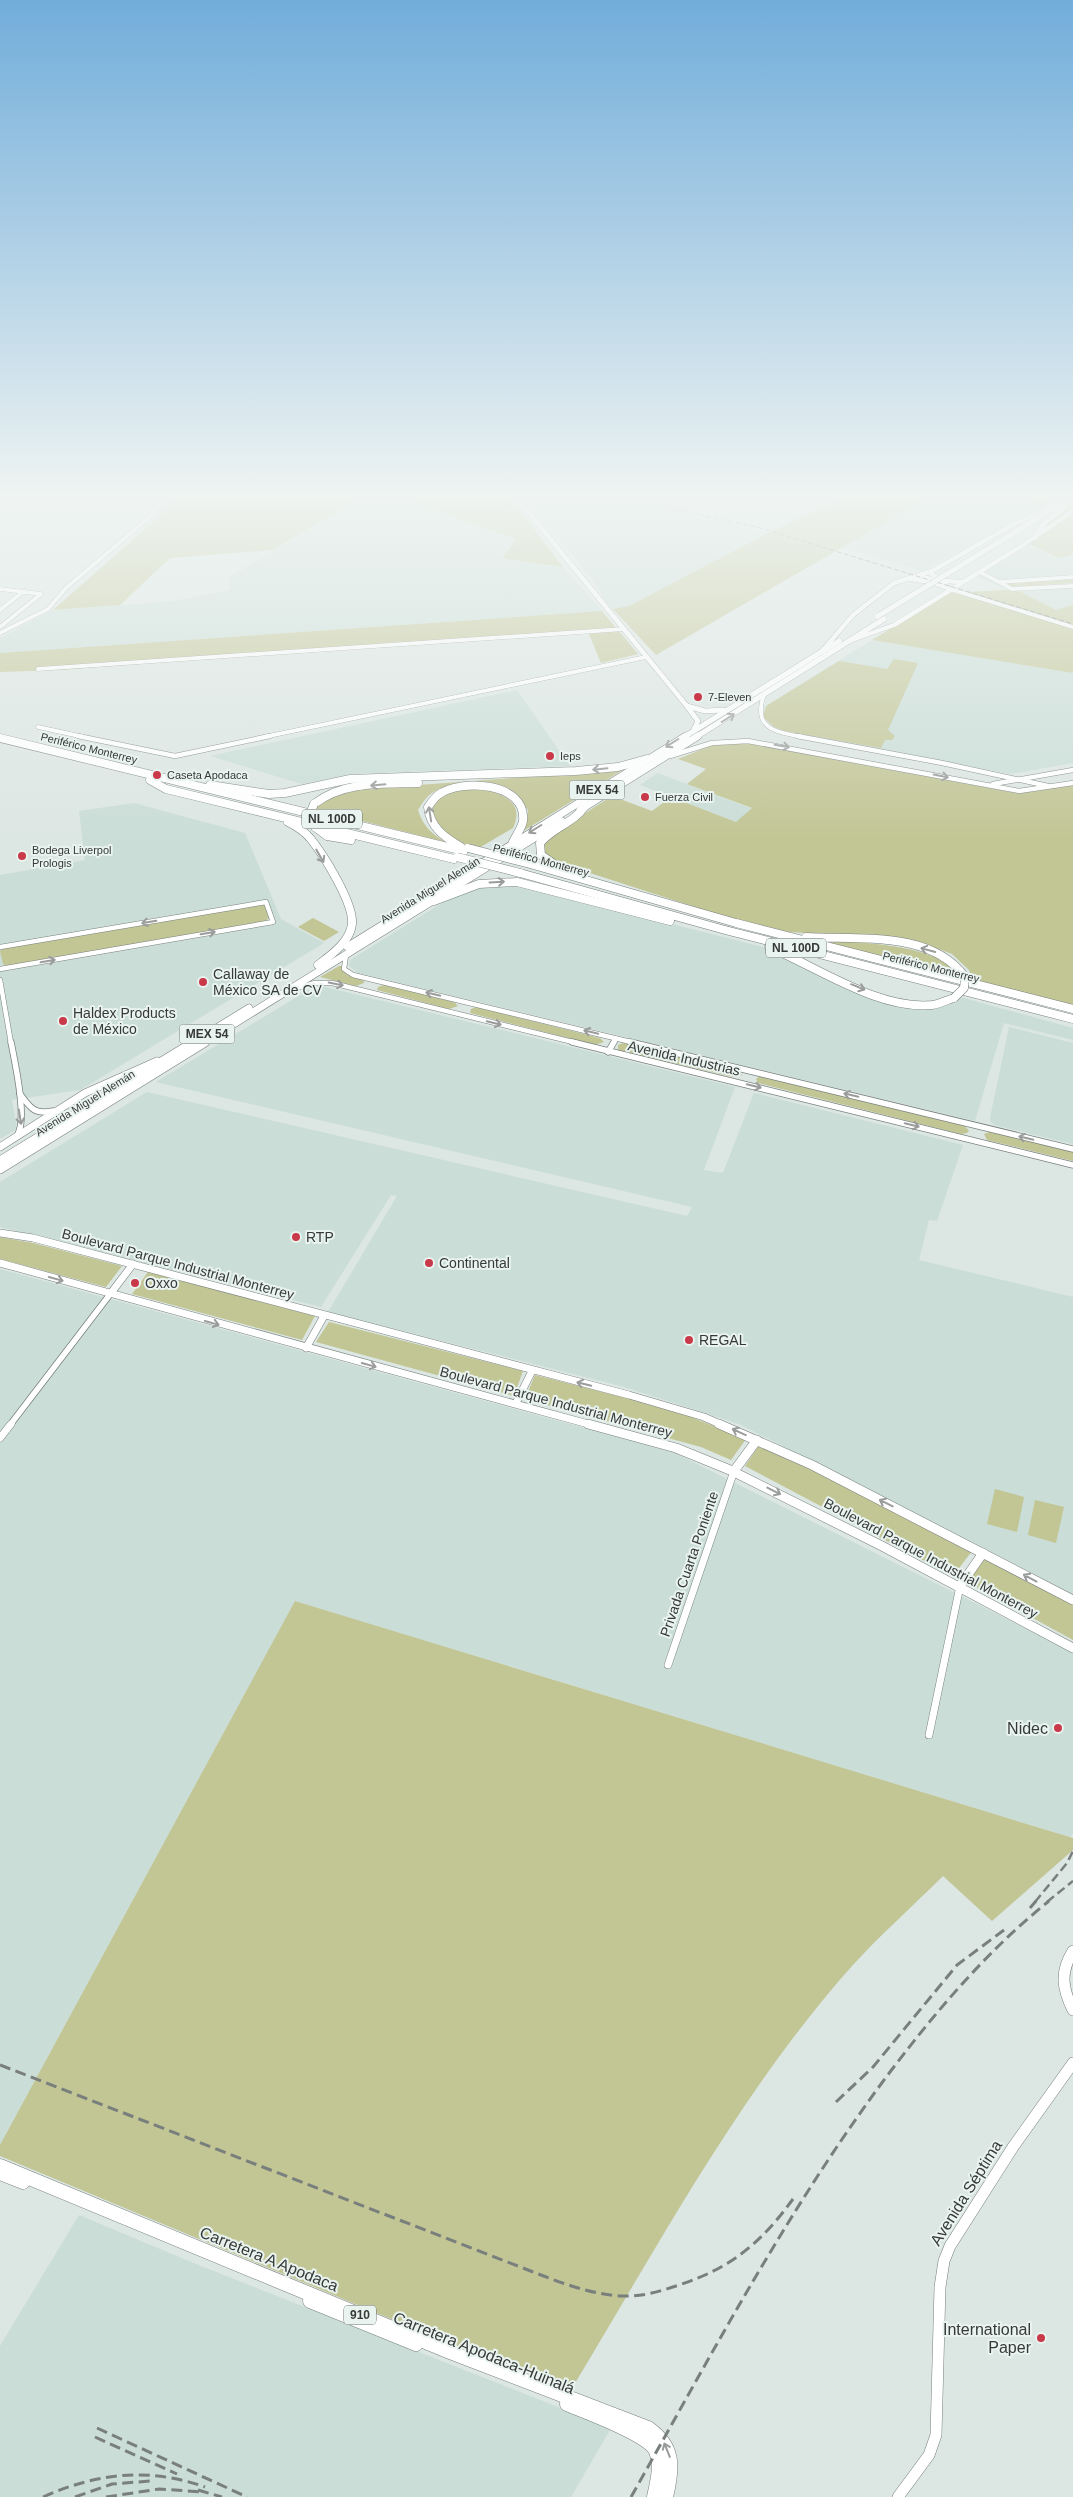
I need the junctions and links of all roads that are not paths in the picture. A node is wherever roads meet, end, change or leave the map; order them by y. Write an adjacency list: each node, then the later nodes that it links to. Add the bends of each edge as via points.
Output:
1 (25, 609): 9 (street)
2 (47, 609): 12 (street)
3 (607, 609): 11 (main road)
4 (861, 609): 15 (street)
5 (895, 609): 8 (highway, Avenida Miguel Alemán / MEX 54)
6 (920, 609): 13 (street, via 894,625)
7 (1013, 609): 10 (street)
8 (881, 617): 13 (main road, Avenida Miguel Alemán / MEX 54); 15 (highway, Avenida Miguel Alemán / MEX 54)
9 (0, 627)
10 (1073, 627)
11 (624, 629): 14 (main road); 16 (street)
12 (0, 634)
13 (846, 643): 17 (main road, Avenida Miguel Alemán / MEX 54)
14 (646, 657): 18 (main road); 20 (street, via 175,756)
15 (812, 658): 19 (highway, Avenida Miguel Alemán / MEX 54)
16 (38, 669)
17 (764, 695): 24 (street, via 759,716 770,728); 26 (main road, Avenida Miguel Alemán / MEX 54, one-way to 17)
18 (686, 705): 19 (main road, via 705,712); 21 (main road, via 698,721)
19 (724, 710): 21 (highway, Avenida Miguel Alemán / MEX 54)
20 (38, 727)
21 (694, 729): 27 (highway, Avenida Miguel Alemán / MEX 54, one-way to 27)
22 (0, 738): 32 (highway, Periférico Monterrey / NL 100D)
23 (0, 745): 32 (highway, Periférico Monterrey / NL 100D)
24 (868, 750): 25 (street); 28 (street, via 861,754)
25 (882, 752): 29 (street, via 882,758); 33 (street)
26 (666, 757): 28 (street, one-way to 28, via 734,740); 42 (main road, Avenida Miguel Alemán / MEX 54)
27 (648, 759): 31 (highway, one-way to 31, via 610,768); 44 (highway, Avenida Miguel Alemán / MEX 54, one-way to 44)
28 (864, 761): 29 (street)
29 (875, 763): 38 (street, one-way to 38)
30 (1073, 770): 33 (street)
31 (531, 774): 37 (highway, via 368,778 279,794); 45 (highway, one-way to 45, bridge, via 355,787 326,794 314,804 309,816 315,828 327,836)
32 (152, 778): 37 (highway, via 178,778); 43 (highway, via 166,789); 46 (highway, Periférico Monterrey / NL 100D)
33 (1021, 779): 34 (street); 35 (street)
34 (1008, 781): 38 (street); 40 (street)
35 (1027, 781): 39 (street); 41 (street)
36 (1073, 783): 39 (street)
37 (209, 785): 46 (highway)
38 (988, 785): 40 (street)
39 (1051, 787): 41 (street)
40 (1013, 790): 41 (street)
41 (1030, 790)
42 (585, 806): 48 (main road, Avenida Miguel Alemán / MEX 54); 49 (highway, via 578,816 543,839 540,851 544,859 560,868)
43 (254, 811): 45 (highway); 55 (highway, one-way to 55, via 287,821 306,834 350,908 353,919 348,935)
44 (513, 842): 46 (highway, one-way to 44, via 434,827 428,807 439,794 465,785 501,789 520,802 524,822); 55 (highway, Avenida Miguel Alemán / MEX 54)
45 (418, 850): 46 (highway)
46 (461, 853): 47 (highway, bridge); 47 (highway, Periférico Monterrey / NL 100D)
47 (523, 870): 49 (highway); 50 (highway); 60 (highway, Periférico Monterrey / NL 100D, via 723,925); 61 (highway, Periférico Monterrey / NL 100D, via 725,930)
48 (434, 901): 50 (highway, one-way to 50, via 479,884 517,882); 54 (main road, Avenida Miguel Alemán / MEX 54)
49 (697, 912): 51 (highway)
50 (706, 930): 52 (highway)
51 (771, 932): 52 (highway, one-way to 51, bridge, via 894,1001 922,1006 938,1004 954,998 964,988 966,977 959,965 948,957 913,946); 59 (highway)
52 (766, 946): 62 (highway)
53 (0, 948): 56 (street, one-way to 53, via 273,922 266,902)
54 (346, 955): 58 (main road, Avenida Miguel Alemán / MEX 54); 63 (street, Avenida Industrias, one-way to 54, via 351,974 344,967)
55 (318, 965): 65 (main road, Avenida Miguel Alemán / MEX 54)
56 (0, 970)
57 (0, 980): 68 (street)
58 (289, 990): 64 (street, Avenida Industrias, one-way to 64, via 315,983 332,983); 67 (main road, Avenida Miguel Alemán / MEX 54)
59 (1073, 1009)
60 (1073, 1014)
61 (1073, 1019)
62 (1073, 1024)
63 (616, 1039): 64 (street); 73 (street, Avenida Industrias, one-way to 63)
64 (608, 1052): 76 (street, Avenida Industrias, one-way to 76)
65 (170, 1056): 66 (main road, Avenida Miguel Alemán / MEX 54); 70 (street, via 99,1086)
66 (147, 1070): 69 (main road, Avenida Miguel Alemán / MEX 54); 74 (main road, via 100,1092)
67 (141, 1082): 69 (main road, Avenida Miguel Alemán / MEX 54); 78 (main road, via 128,1096)
68 (20, 1094): 70 (street, via 34,1112 48,1113); 71 (street, one-way to 71, via 22,1126)
69 (98, 1103): 75 (highway, Avenida Miguel Alemán / MEX 54); 77 (main road, Avenida Miguel Alemán / MEX 54)
70 (64, 1107): 71 (street)
71 (15, 1138): 72 (street)
72 (0, 1147)
73 (1073, 1149)
74 (0, 1155)
75 (0, 1161)
76 (1073, 1165)
77 (0, 1169)
78 (0, 1176)
79 (0, 1232): 81 (street, Boulevard Parque Industrial Monterrey)
80 (0, 1264): 82 (street, Boulevard Parque Industrial Monterrey, one-way to 82)
81 (133, 1264): 82 (street); 83 (street, Boulevard Parque Industrial Monterrey)
82 (111, 1293): 84 (street, Boulevard Parque Industrial Monterrey, one-way to 84); 87 (street)
83 (324, 1316): 84 (street); 85 (street, Boulevard Parque Industrial Monterrey)
84 (306, 1348): 86 (street, Boulevard Parque Industrial Monterrey, one-way to 86)
85 (532, 1371): 86 (street); 88 (street, Boulevard Parque Industrial Monterrey, one-way to 85, via 688,1412)
86 (516, 1404): 89 (street, Boulevard Parque Industrial Monterrey, via 658,1442)
87 (0, 1438)
88 (757, 1440): 89 (street); 90 (street, Boulevard Parque Industrial Monterrey, one-way to 88)
89 (734, 1471): 91 (street, Boulevard Parque Industrial Monterrey, one-way to 91); 94 (street, Privada Cuarta Poniente)
90 (983, 1553): 91 (street); 92 (street, Boulevard Parque Industrial Monterrey, one-way to 90)
91 (960, 1586): 93 (street, Boulevard Parque Industrial Monterrey); 95 (street)
92 (1073, 1600)
93 (1073, 1648)
94 (668, 1665)
95 (928, 1735)
96 (1073, 1951): 97 (street, via 1065,1963 1062,1977)
97 (1073, 2010)
98 (1073, 2063): 103 (street, Avenida Séptima, via 1013,2147 950,2246 940,2287 936,2435 928,2455)
99 (0, 2166): 102 (main road, Carretera A Apodaca / 910, one-way to 99, via 672,2468 670,2452 658,2434 648,2428 450,2352)
100 (0, 2173): 101 (main road, Carretera Apodaca-Huinalá / 910, via 642,2435 652,2444 658,2458 659,2477)
101 (654, 2497)
102 (666, 2497)
103 (898, 2497)

